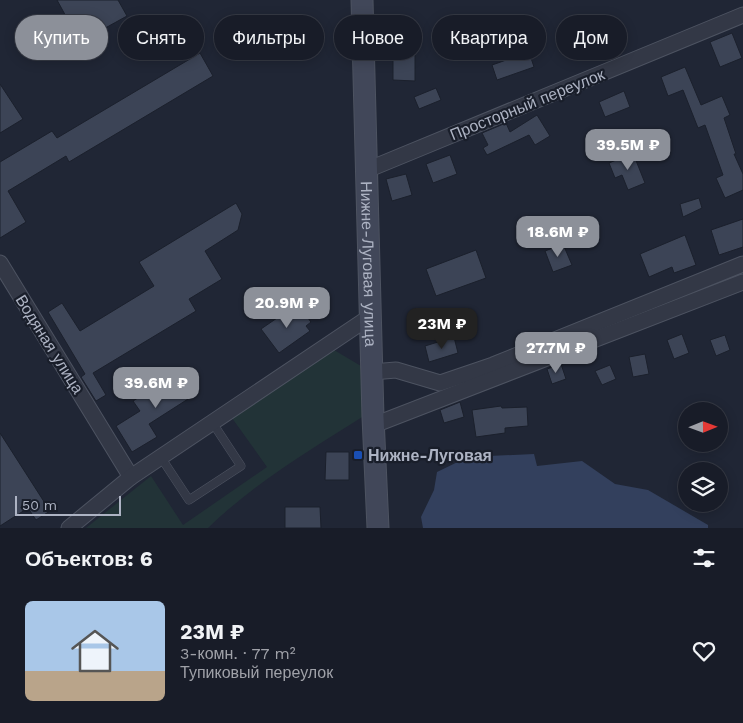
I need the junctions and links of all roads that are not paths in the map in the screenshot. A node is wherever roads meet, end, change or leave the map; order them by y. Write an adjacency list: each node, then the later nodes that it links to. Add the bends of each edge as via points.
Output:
1 (362, 0): 3 (street, Нижне-Луговая улица)
2 (743, 15): 3 (street, Просторный переулок)
3 (366, 170): 7 (street, Нижне-Луговая улица)
4 (0, 263): 12 (street, Водяная улица)
5 (743, 264): 8 (street, via 493,365 440,383 396,370)
6 (743, 282): 10 (street)
7 (371, 316): 8 (street, Нижне-Луговая улица); 9 (street)
8 (372, 372): 10 (street, Нижне-Луговая улица)
9 (212, 422): 11 (street); 11 (lane, via 241,466 188,500)
10 (374, 425): 14 (street, Нижне-Луговая улица)
11 (160, 456): 12 (street)
12 (131, 476): 13 (street)
13 (69, 528)
14 (378, 528)

